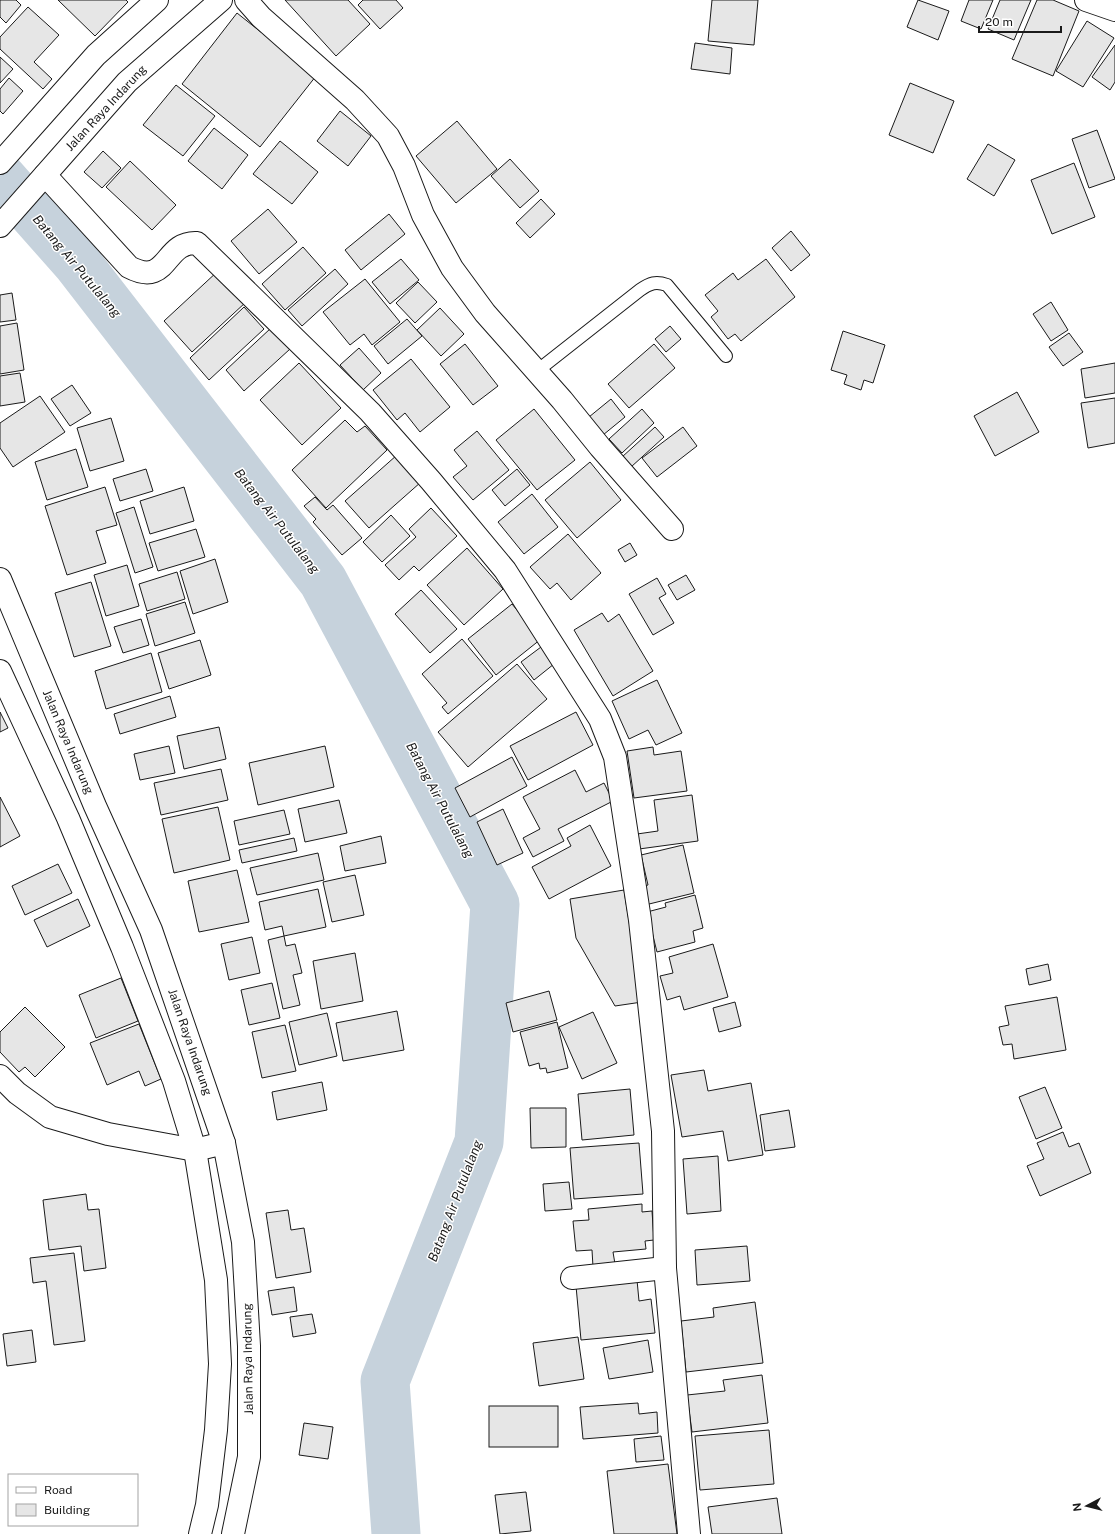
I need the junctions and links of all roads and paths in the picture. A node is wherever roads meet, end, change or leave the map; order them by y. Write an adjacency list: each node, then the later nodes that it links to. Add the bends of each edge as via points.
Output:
1 (157, 0): 6 (main road, via 96,55)
2 (221, 0): 7 (main road, Jalan Raya Indarung, via 127,82)
3 (246, 0): 10 (main road, via 261,17 355,100 388,136 404,166 423,215 452,268 486,313)
4 (1086, 0): 5 (main road)
5 (1115, 10)
6 (0, 163)
7 (41, 180): 8 (main road, Jalan Raya Indarung); 19 (main road, via 129,267 139,272 154,272 179,248 198,243 370,412 431,480 505,570 600,719 615,757 640,920 663,1130)
8 (0, 226)
9 (726, 356): 10 (lane, via 667,285 658,282 650,283 640,290)
10 (537, 371): 11 (main road)
11 (672, 529)
12 (0, 579): 14 (main road, Jalan Raya Indarung)
13 (0, 671): 15 (main road)
14 (95, 806): 15 (main road); 17 (main road, Jalan Raya Indarung, via 151,930)
15 (68, 818): 18 (main road, via 174,1080)
16 (0, 1076): 18 (main road, via 17,1093 50,1117 108,1134)
17 (224, 1143): 18 (main road); 22 (main road, Jalan Raya Indarung, via 243,1242 249,1346 249,1457)
18 (195, 1150): 21 (main road, via 216,1280 220,1364 208,1506)
19 (665, 1268): 20 (main road); 23 (main road)
20 (572, 1278)
21 (200, 1534)
22 (233, 1534)
23 (689, 1534)

